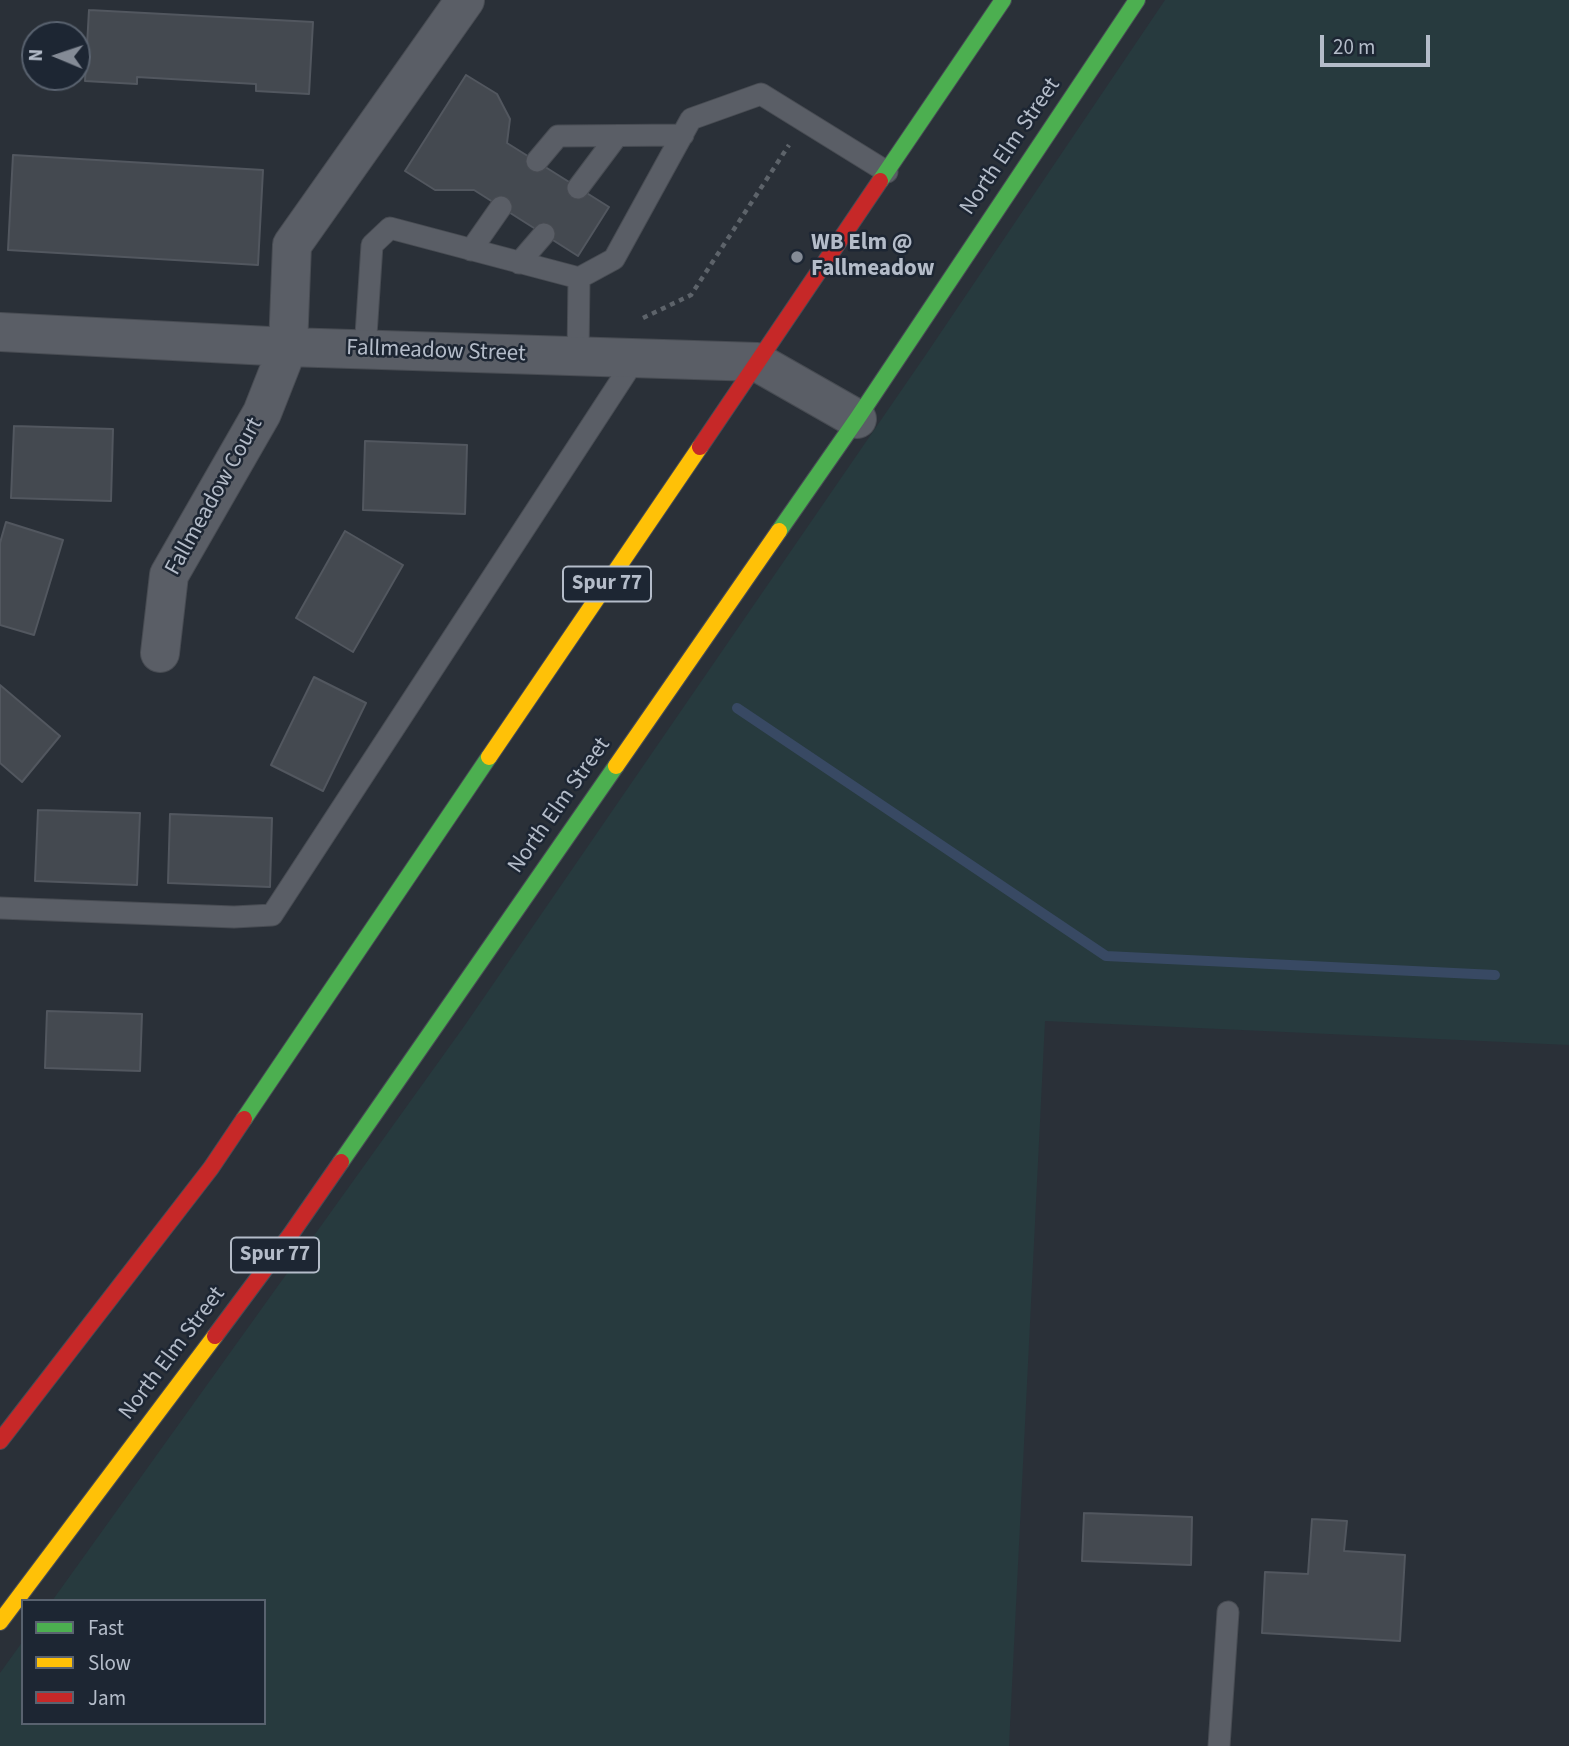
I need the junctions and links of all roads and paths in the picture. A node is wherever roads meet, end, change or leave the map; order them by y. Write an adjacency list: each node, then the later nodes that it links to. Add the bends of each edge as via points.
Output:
1 (465, 0): 15 (street, via 292,245)
2 (1003, 0): 7 (main road, Spur 77)
3 (1137, 0): 20 (main road, North Elm Street / Spur 77)
4 (683, 135): 5 (lane); 7 (lane, via 691,119 761,94); 13 (lane, via 614,259)
5 (617, 136): 6 (lane, via 558,136); 8 (lane)
6 (537, 161)
7 (887, 172): 19 (main road, Spur 77)
8 (578, 188)
9 (501, 207): 11 (lane)
10 (544, 234): 12 (lane)
11 (471, 250): 12 (lane); 16 (lane, via 390,228 372,245)
12 (519, 263): 13 (lane)
13 (579, 278): 17 (lane)
14 (0, 332): 15 (street, Fallmeadow Street)
15 (288, 347): 16 (street, Fallmeadow Street); 21 (street, Fallmeadow Court, via 261,413 169,575)
16 (365, 350): 17 (street, Fallmeadow Street)
17 (578, 356): 18 (street, Fallmeadow Street)
18 (635, 359): 19 (street, Fallmeadow Street); 22 (lane, via 272,915)
19 (757, 362): 20 (street, Fallmeadow Street); 23 (main road, Spur 77, via 211,1168)
20 (857, 419): 25 (main road, North Elm Street / Spur 77, via 291,1234)
21 (160, 653)
22 (0, 908)
23 (0, 1441)
24 (1228, 1612): 26 (lane)
25 (0, 1622)
26 (1219, 1746)

